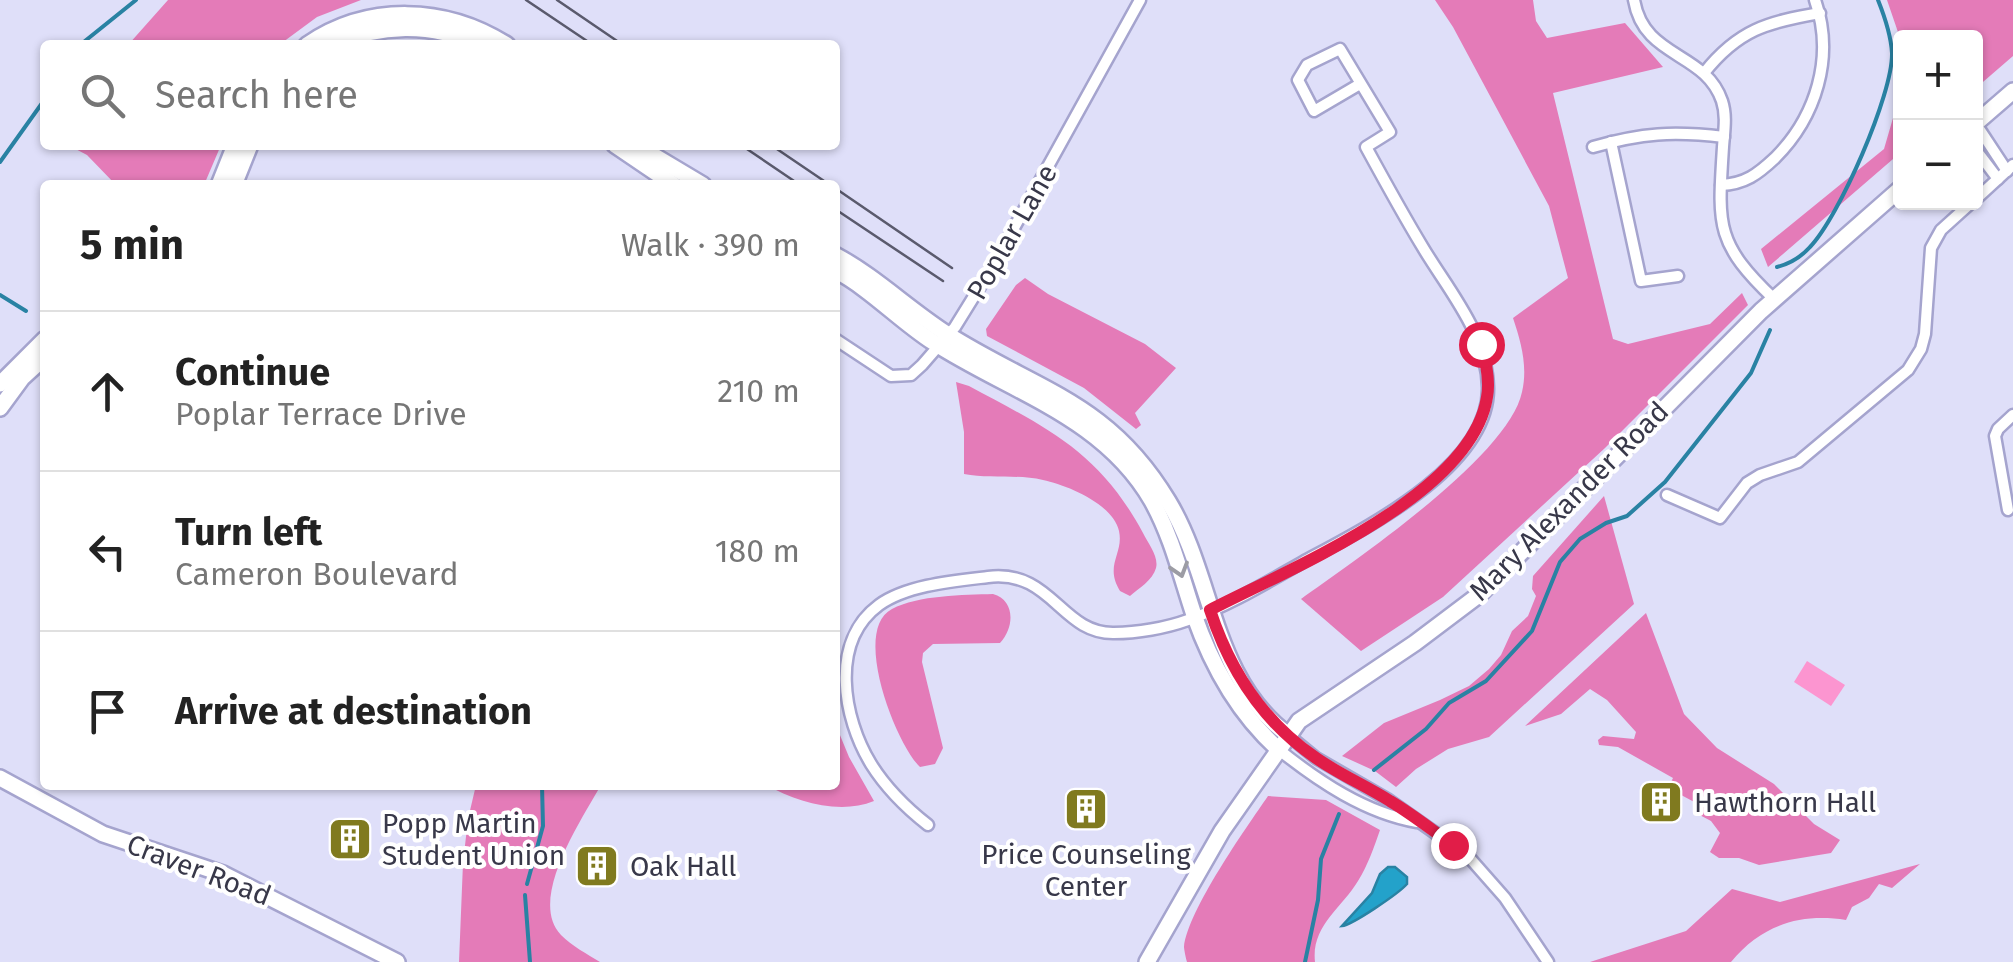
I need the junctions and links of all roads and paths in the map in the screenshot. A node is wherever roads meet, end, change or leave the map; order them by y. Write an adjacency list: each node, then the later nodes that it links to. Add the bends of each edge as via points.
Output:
1 (1140, 0): 34 (street, Poplar Lane)
2 (1634, 0): 9 (street, via 1648,35)
3 (1816, 0): 4 (street)
4 (1820, 13): 9 (street, via 1772,22 1737,38); 26 (street, via 1820,84 1802,125 1762,170)
5 (314, 40): 8 (street, via 364,19 404,14 460,22)
6 (346, 40): 7 (street, via 402,28)
7 (466, 40)
8 (497, 40)
9 (1704, 73): 14 (street, via 1723,103)
10 (1360, 84): 10 (street, via 1340,49 1307,65 1298,80 1314,110); 43 (street, via 1390,132 1366,147 1476,334 1487,401 1464,446 1411,500)
11 (2013, 90): 12 (street)
12 (1980, 120)
13 (1983, 135): 21 (street)
14 (1724, 138): 15 (street, via 1676,132); 26 (street)
15 (1611, 142): 16 (street); 32 (street, via 1640,281)
16 (1592, 147)
17 (234, 150): 22 (street)
18 (248, 150): 23 (street)
19 (636, 150): 24 (street); 25 (street)
20 (1983, 155): 21 (street)
21 (2006, 172): 27 (street)
22 (221, 180)
23 (236, 180)
24 (669, 180)
25 (693, 180)
26 (1721, 186): 33 (street, via 1727,243)
27 (1983, 193)
28 (1893, 195): 33 (street, Mary Alexander Road)
29 (1964, 210): 41 (street, via 1930,248 1923,342 1896,383 1798,462 1750,480 1720,518)
30 (840, 257): 34 (street)
31 (840, 273): 34 (street)
32 (1678, 276)
33 (1774, 300): 44 (street, Mary Alexander Road, via 1480,594 1307,715)
34 (944, 340): 36 (street, Poplar Lane, via 917,371 898,378); 43 (street, via 1061,411 1116,455 1162,519)
35 (40, 344): 38 (street)
36 (840, 344)
37 (40, 362): 39 (street)
38 (0, 384)
39 (0, 408)
40 (2013, 414): 42 (street, via 1994,436)
41 (1667, 495)
42 (2008, 510)
43 (1202, 614): 44 (street, via 1242,684); 45 (street, via 1227,688); 48 (street, via 1131,632 1097,631 1074,620 1038,586 1000,576 908,592 876,608 848,653 850,712 874,768 894,796)
44 (1288, 736): 45 (street, Mary Alexander Road); 47 (street)
45 (1278, 749): 47 (street, via 1317,780); 50 (street, Mary Alexander Road)
46 (0, 778): 49 (street, Craver Road, via 102,834 223,874)
47 (1418, 822): 51 (street, via 1478,866)
48 (928, 824)
49 (397, 962)
50 (1147, 962)
51 (1548, 962)

